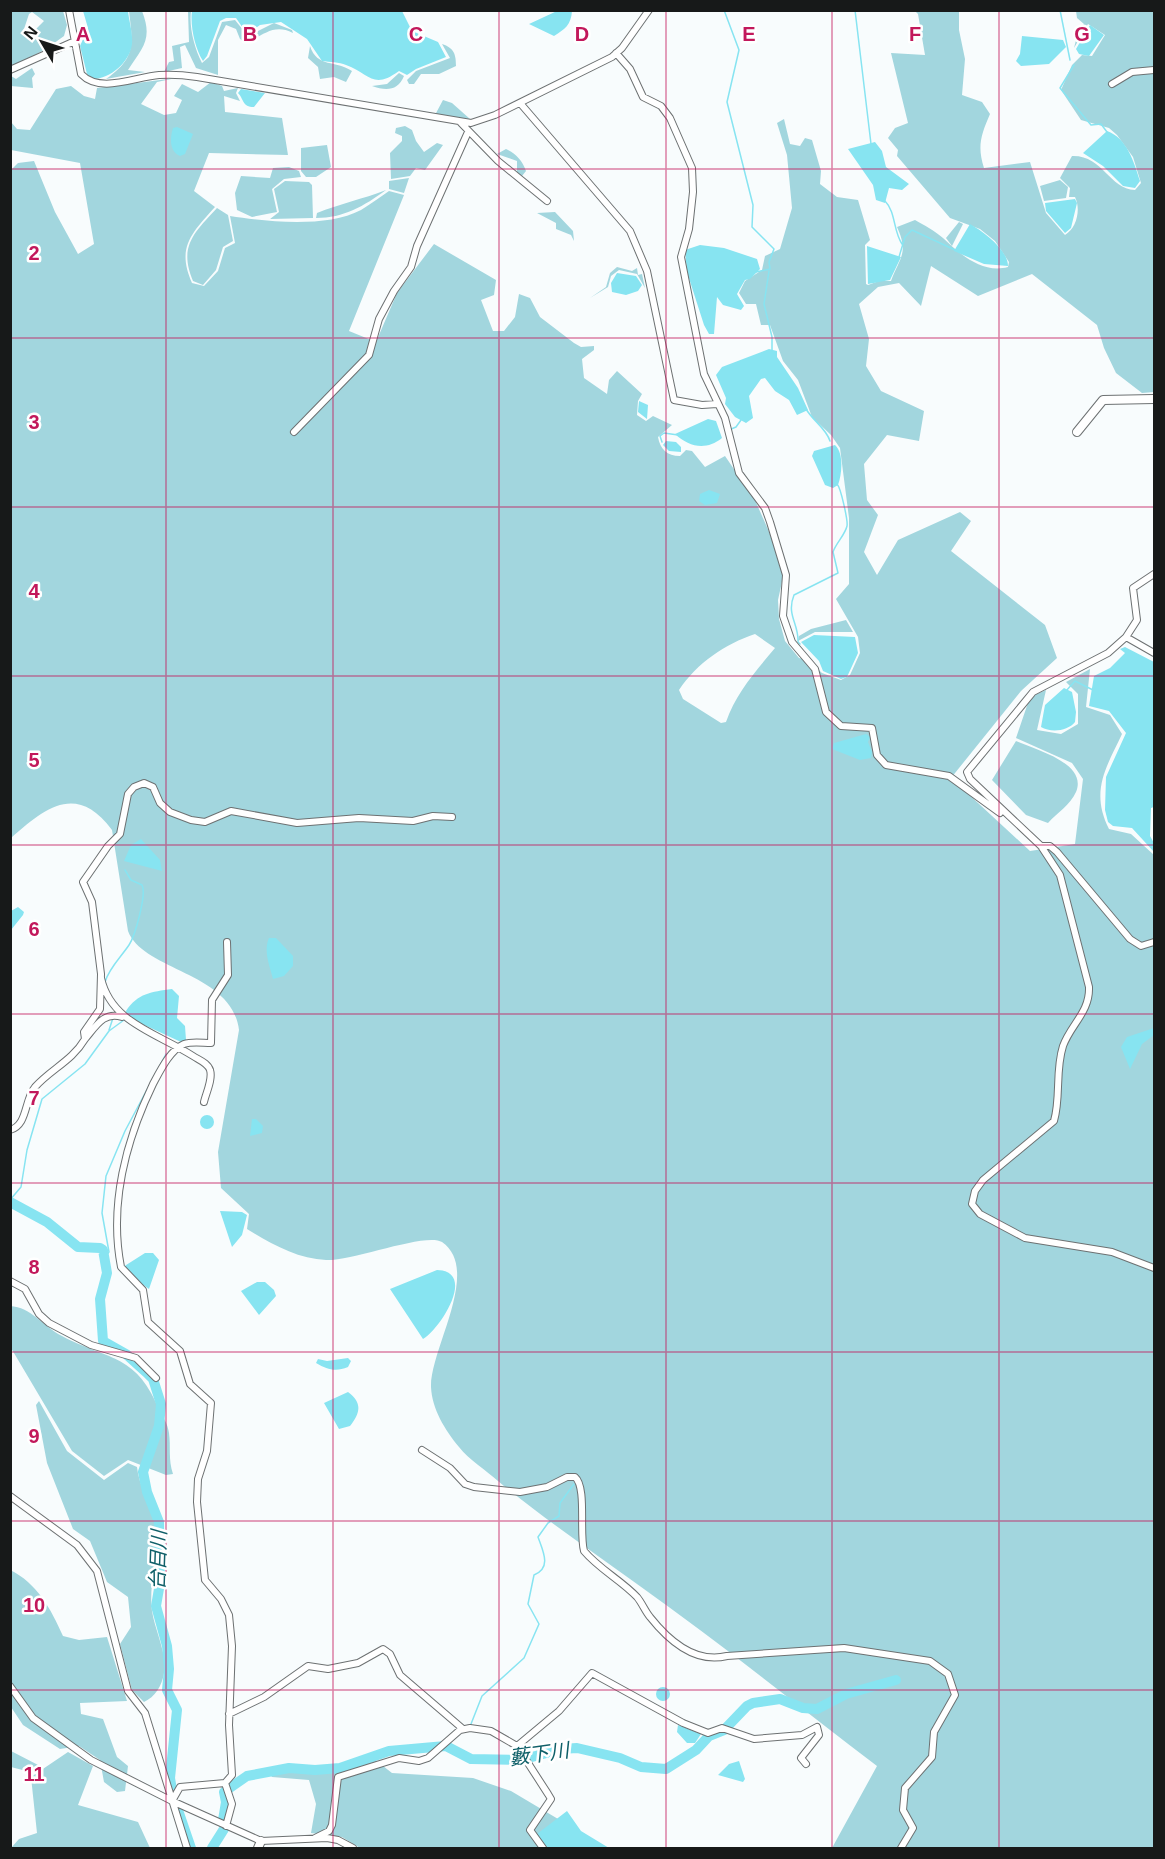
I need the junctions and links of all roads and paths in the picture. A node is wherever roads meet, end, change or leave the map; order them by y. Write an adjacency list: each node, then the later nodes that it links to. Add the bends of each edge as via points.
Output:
1 (69, 10): 3 (street)
2 (649, 10): 4 (street)
3 (75, 41): 5 (street); 9 (street, via 81,74 93,83 157,75 197,76)
4 (616, 54): 8 (street); 13 (street, via 630,69 643,97 661,105 670,118 692,168 689,228 681,256 705,374)
5 (10, 70)
6 (1155, 70): 7 (street, via 1131,72)
7 (1112, 84)
8 (520, 103): 9 (street, via 481,121); 13 (street, via 630,231 647,271 674,400)
9 (461, 123): 10 (street)
10 (468, 132): 11 (street); 14 (street, via 411,267 380,319 369,355)
11 (547, 201)
12 (1155, 399): 15 (street, via 1103,400)
13 (717, 404): 20 (street, via 728,430 736,467 765,508 786,574 783,616 792,642 815,669 829,717 841,726 872,728 877,755 886,765 949,776)
14 (294, 432)
15 (1077, 432)
16 (1155, 574): 17 (street, via 1133,588 1137,620)
17 (1126, 637): 18 (street); 20 (street, via 1094,662 1033,692 968,769 970,779)
18 (1155, 652)
19 (452, 817): 24 (street, via 297,823 231,811 205,822 170,812 160,803 153,787 140,784 128,794 120,834 83,882 92,902)
20 (1008, 818): 21 (street)
21 (1041, 846): 23 (street, via 1050,846 1057,852 1131,939 1141,946); 30 (street, via 1063,883 1090,1000 1064,1045 1054,1121 983,1180 972,1204 980,1214 1025,1238 1112,1252)
22 (227, 942): 27 (street, via 228,975 212,1000 211,1043)
23 (1155, 942)
24 (101, 974): 25 (street, via 106,996); 26 (street, via 99,1009 84,1032)
25 (117, 1016): 26 (street, via 105,1017); 27 (street)
26 (86, 1039): 29 (street, via 78,1051 34,1088 20,1125)
27 (179, 1047): 28 (street, via 208,1065 211,1073); 36 (street, via 159,1073 130,1139 117,1214 120,1263 123,1272 143,1290 150,1327 180,1351 190,1384 212,1403 197,1502 205,1580 229,1615)
28 (204, 1102)
29 (10, 1130)
30 (1155, 1268)
31 (10, 1283): 32 (street, via 18,1284 39,1314 55,1326 91,1345 130,1358)
32 (156, 1378)
33 (422, 1450): 48 (street, via 469,1486 520,1492 574,1477 582,1487 584,1551 636,1596 652,1620 697,1657 713,1660 844,1648 930,1661 944,1670 954,1689 954,1701 934,1732 932,1757 905,1788 903,1810 913,1828)
34 (10, 1496): 41 (street, via 77,1545 97,1571 128,1691 145,1713)
35 (10, 1686): 41 (street, via 33,1718 91,1760)
36 (229, 1714): 37 (street, via 264,1697 308,1666 328,1668 358,1663 383,1649 400,1674); 40 (street, via 232,1775)
37 (463, 1729): 38 (street, via 491,1731); 43 (street, via 428,1758 399,1758 338,1777 332,1825)
38 (517, 1746): 39 (street, via 559,1711 592,1673 708,1733 725,1729 754,1739 802,1736 817,1727 819,1735 801,1758); 47 (street, via 551,1799 530,1830)
39 (806, 1764)
40 (226, 1786): 41 (street, via 180,1787); 42 (street, via 232,1804)
41 (172, 1801): 42 (street); 45 (street)
42 (226, 1826): 44 (street)
43 (315, 1838): 44 (street); 46 (street, via 338,1840)
44 (259, 1845)
45 (187, 1848)
46 (353, 1848)
47 (543, 1848)
48 (901, 1848)

